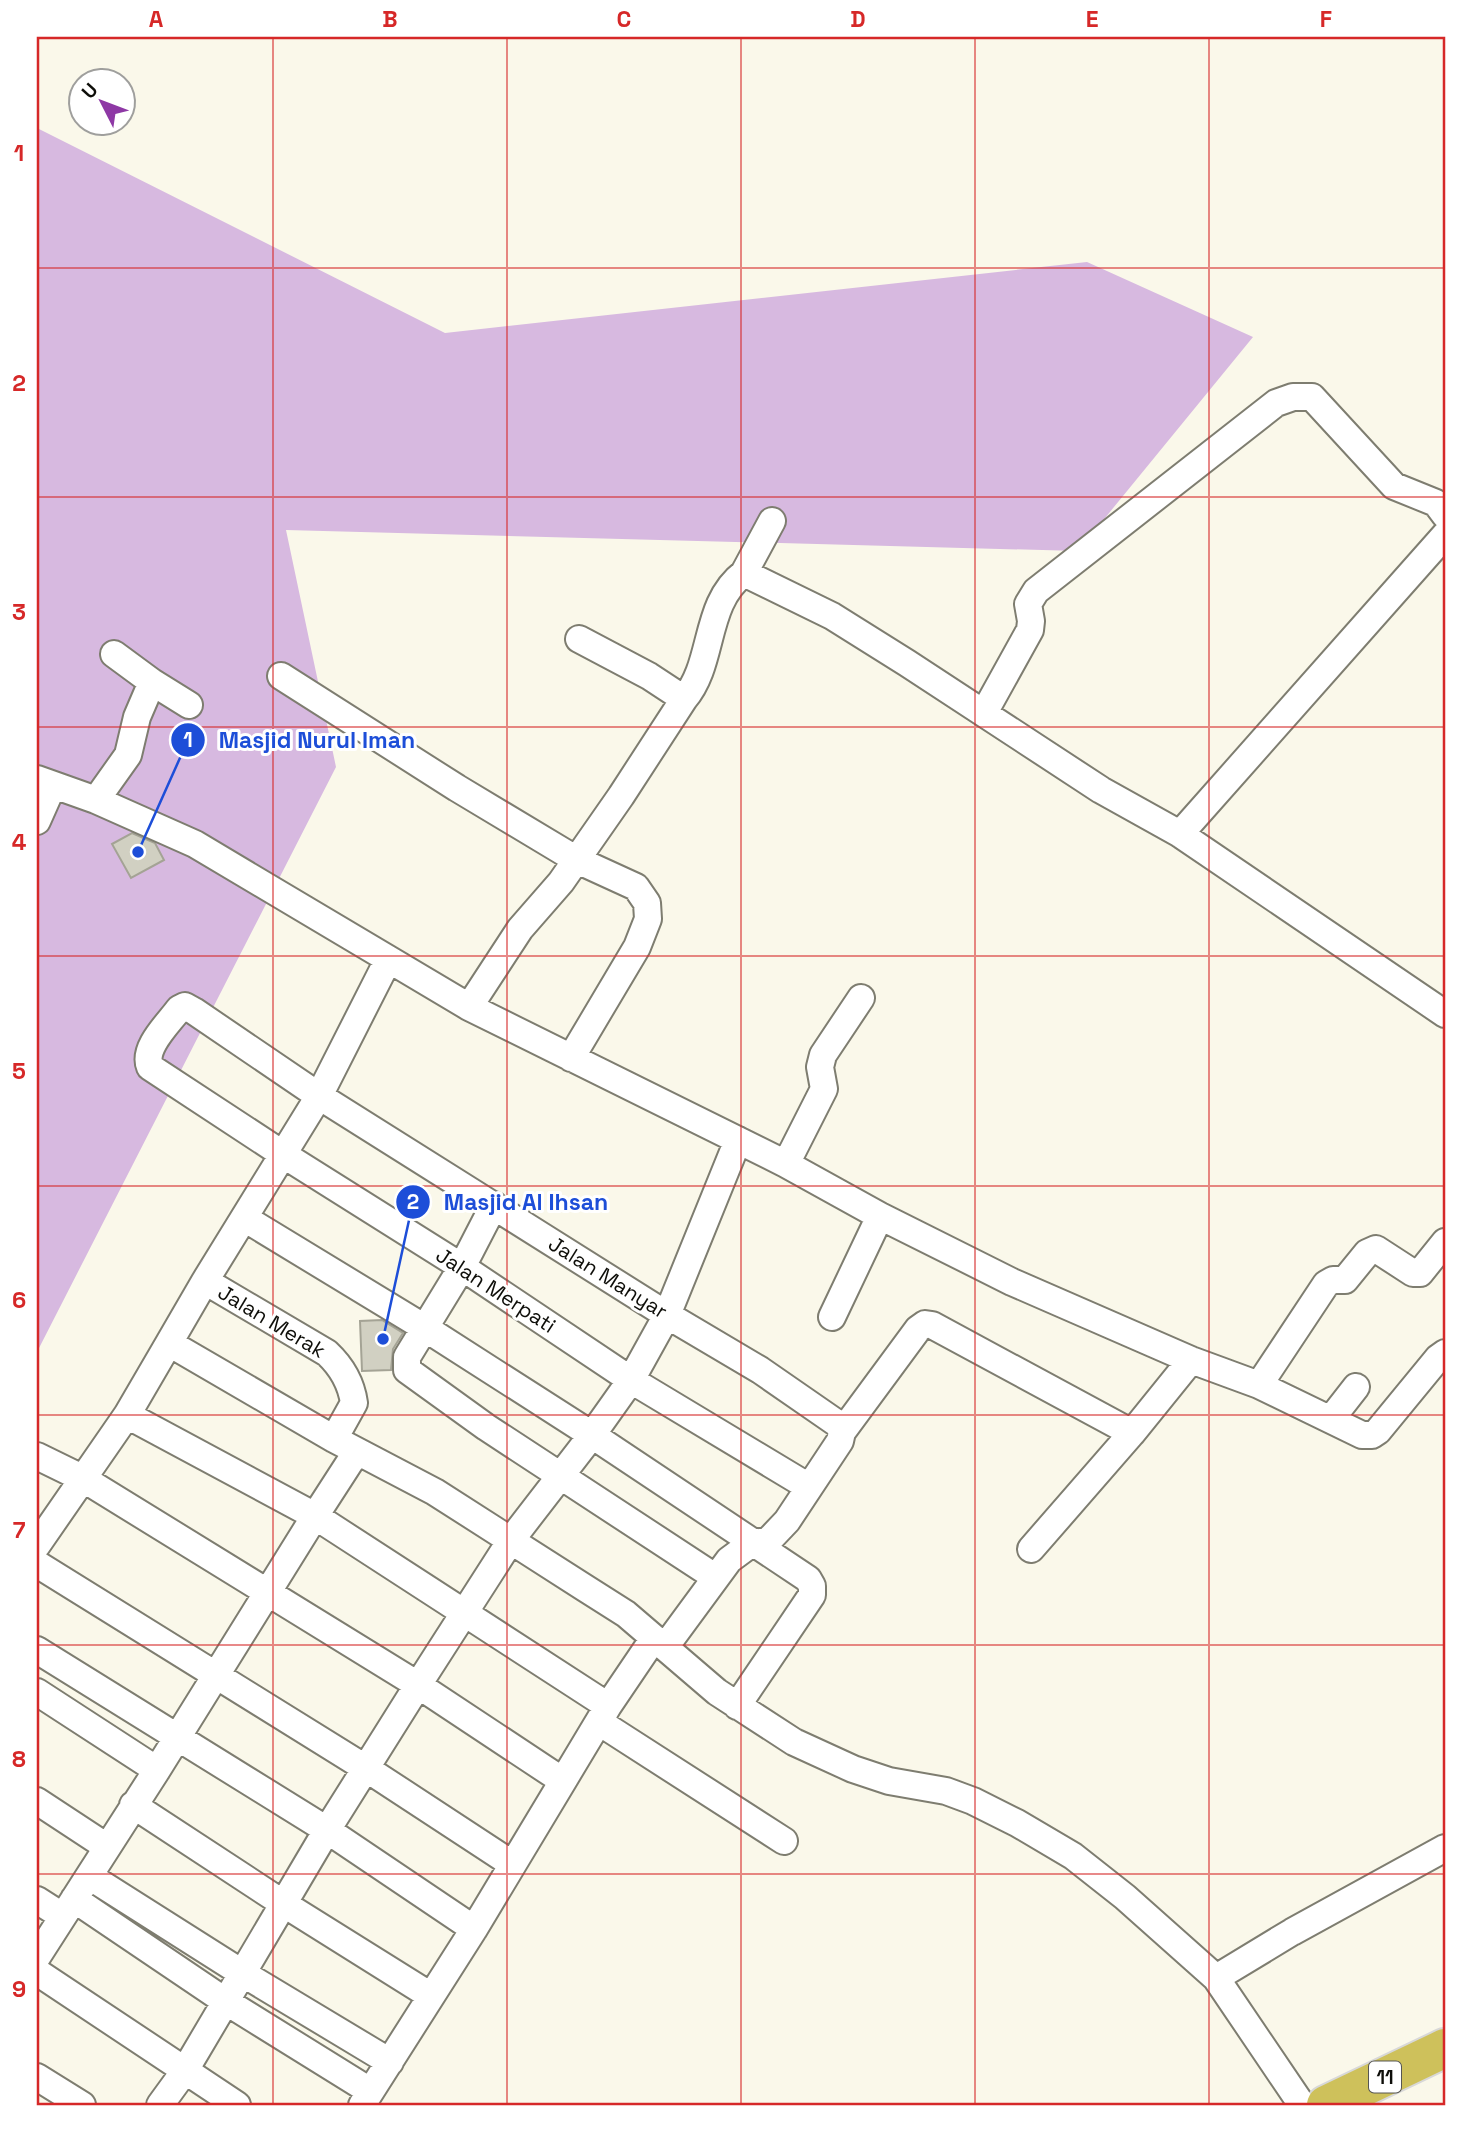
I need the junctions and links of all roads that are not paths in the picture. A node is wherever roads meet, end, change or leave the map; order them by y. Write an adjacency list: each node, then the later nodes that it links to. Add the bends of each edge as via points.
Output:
1 (1445, 515): 11 (street, via 1436,503 1394,486 1312,397 1276,402 1036,591 1028,604 1030,630)
2 (772, 521): 4 (street)
3 (1445, 535): 15 (street)
4 (744, 573): 9 (street, via 732,584 715,615 700,673); 11 (street, via 832,616)
5 (579, 639): 9 (street)
6 (114, 654): 8 (street)
7 (281, 676): 16 (street)
8 (152, 682): 10 (street); 13 (street, via 128,755)
9 (684, 699): 16 (street)
10 (189, 705)
11 (984, 713): 15 (street, via 1101,790)
12 (45, 782): 13 (street); 14 (street)
13 (96, 800): 17 (street, via 195,844)
14 (37, 821)
15 (1180, 834): 21 (street)
16 (576, 860): 19 (street, via 520,929); 22 (street, via 636,887 647,903 648,919 637,947)
17 (388, 960): 19 (street); 23 (street)
18 (861, 998): 26 (street, via 823,1055 824,1088)
19 (469, 1007): 22 (street)
20 (194, 1011): 23 (street, Jalan Manyar); 25 (street, Jalan Merpati, via 185,1006 179,1009 149,1051 150,1067)
21 (1445, 1014)
22 (570, 1058): 24 (street)
23 (319, 1096): 25 (street); 27 (street, Jalan Manyar)
24 (738, 1140): 26 (street); 33 (street)
25 (284, 1155): 29 (street); 31 (street, Jalan Merpati)
26 (786, 1164): 28 (street)
27 (494, 1205): 31 (street); 33 (street, Jalan Manyar)
28 (880, 1216): 34 (street); 38 (street, via 1012,1282)
29 (244, 1218): 32 (street); 35 (street)
30 (1445, 1242): 40 (street, via 1420,1273 1376,1249 1367,1253 1345,1280 1326,1284)
31 (461, 1267): 35 (street); 39 (street, Jalan Merpati)
32 (205, 1281): 36 (street); 47 (street, Jalan Merak, via 336,1362 346,1376 354,1403)
33 (667, 1315): 39 (street); 44 (street, Jalan Manyar, via 760,1370 838,1424)
34 (832, 1317)
35 (425, 1328): 46 (street); 49 (street, via 407,1357 410,1374)
36 (169, 1343): 42 (street); 47 (street)
37 (1445, 1353): 43 (street, via 1372,1435 1362,1435)
38 (1191, 1360): 40 (street); 45 (street)
39 (631, 1380): 46 (street); 51 (street, Jalan Merpati)
40 (1259, 1385): 43 (street)
41 (1356, 1387): 43 (street)
42 (127, 1415): 50 (street); 52 (street)
43 (1331, 1419)
44 (842, 1432): 45 (street, via 925,1324); 51 (street)
45 (1132, 1433): 56 (street)
46 (592, 1435): 49 (street); 54 (street)
47 (346, 1445): 52 (street); 53 (street, via 435,1492)
48 (37, 1456): 50 (street)
49 (561, 1476): 53 (street); 58 (street)
50 (82, 1478): 55 (street); 59 (street)
51 (809, 1487): 54 (street, via 777,1533 768,1541)
52 (315, 1516): 59 (street); 60 (street)
53 (511, 1540): 60 (street); 61 (street, via 626,1614)
54 (752, 1543): 58 (street); 66 (street, via 808,1579 812,1595)
55 (37, 1545)
56 (1031, 1549)
57 (37, 1564): 63 (street)
58 (715, 1577): 61 (street)
59 (266, 1591): 63 (street); 64 (street)
60 (464, 1611): 64 (street); 67 (street)
61 (660, 1643): 66 (street); 67 (street)
62 (37, 1650): 68 (street)
63 (215, 1676): 68 (street); 69 (street)
64 (418, 1685): 69 (street); 71 (street)
65 (37, 1692): 70 (street)
66 (737, 1706): 87 (street, via 829,1759 889,1781 946,1791 1017,1823 1073,1856)
67 (603, 1714): 71 (street); 75 (street)
68 (177, 1737): 70 (street); 74 (street)
69 (367, 1769): 74 (street); 78 (street)
70 (157, 1770): 73 (street)
71 (563, 1781): 78 (street)
72 (37, 1801): 76 (street)
73 (133, 1805): 76 (street); 81 (street)
74 (327, 1830): 81 (street); 83 (street)
75 (784, 1841)
76 (107, 1847): 79 (street)
77 (1445, 1848): 87 (street)
78 (512, 1864): 83 (street)
79 (89, 1876): 82 (street); 86 (street)
80 (37, 1899): 82 (street)
81 (284, 1904): 86 (street); 88 (street)
82 (68, 1908): 84 (street); 89 (street)
83 (474, 1930): 88 (street)
84 (37, 1957)
85 (37, 1972): 92 (street)
86 (242, 1973): 89 (street); 91 (street)
87 (1216, 1978): 98 (street)
88 (431, 1996): 91 (street)
89 (225, 2001): 92 (street); 94 (street)
90 (1445, 2048): 99 (highway, 11)
91 (390, 2062): 94 (street)
92 (184, 2072): 96 (street); 97 (street)
93 (37, 2077): 95 (street)
94 (366, 2098)
95 (82, 2105)
96 (160, 2105)
97 (237, 2105)
98 (1302, 2105)
99 (1326, 2105)

